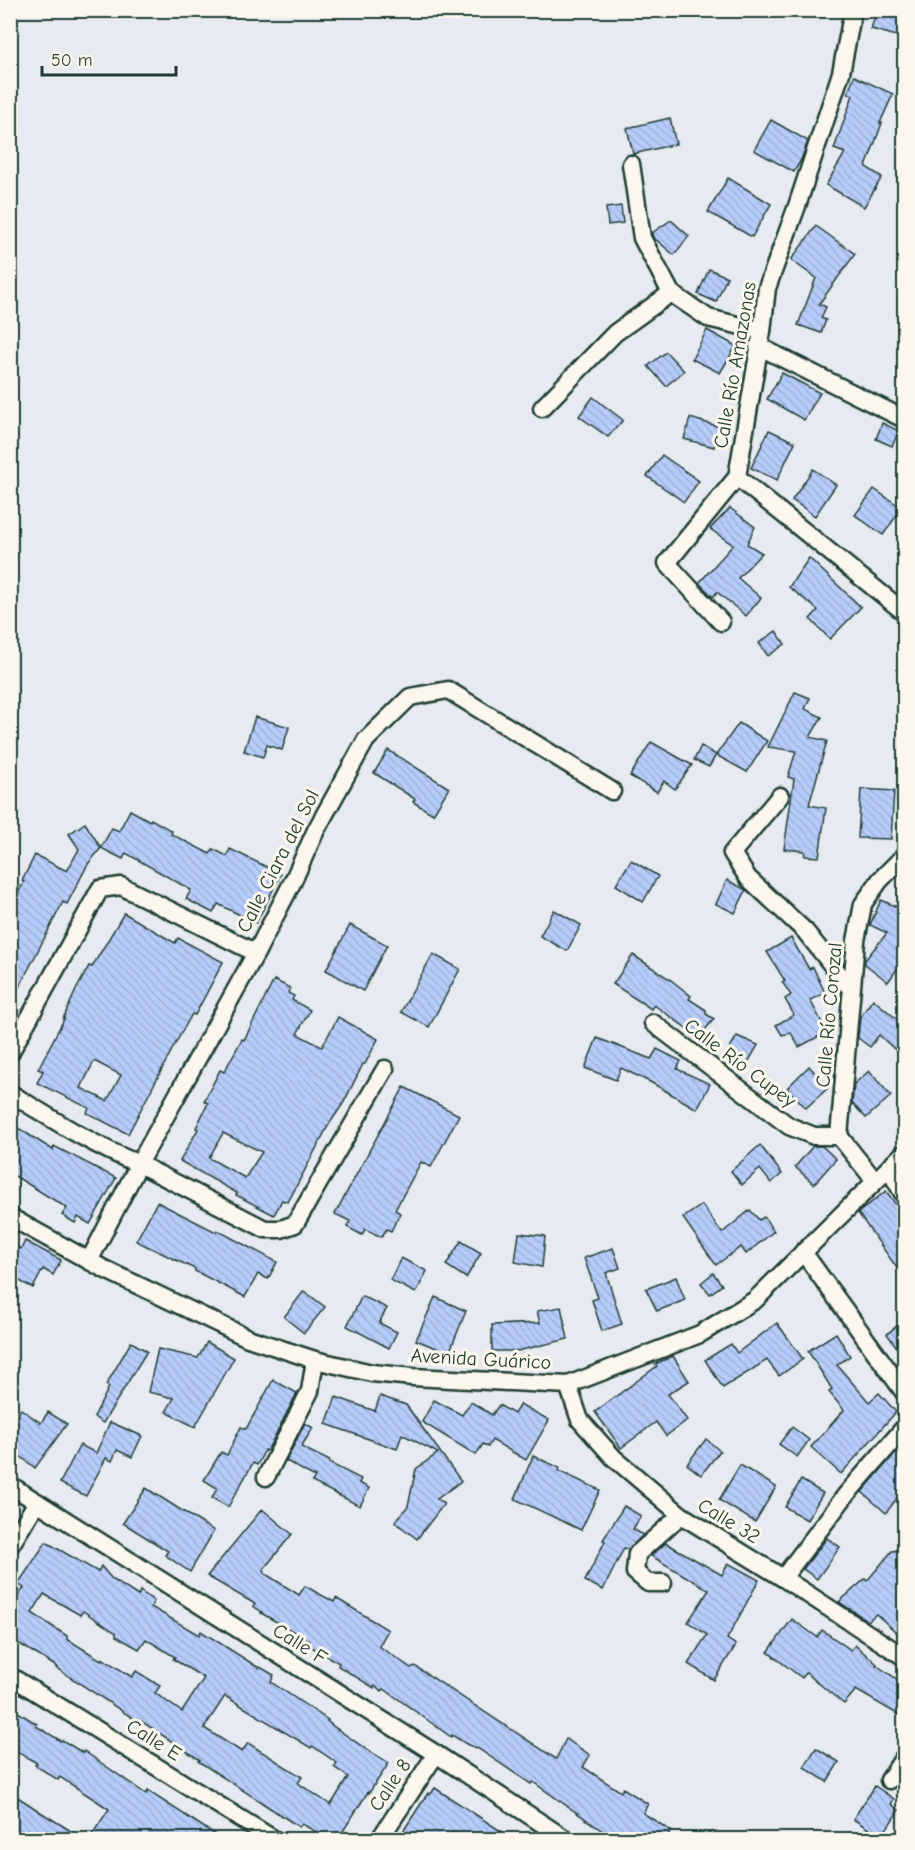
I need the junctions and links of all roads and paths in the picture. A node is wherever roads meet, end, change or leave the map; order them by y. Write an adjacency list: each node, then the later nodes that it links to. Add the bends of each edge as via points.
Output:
1 (853, 10): 4 (street, Calle Río Amazonas, via 841,73 767,288)
2 (631, 164): 3 (street, via 642,238)
3 (671, 293): 4 (street, via 708,318); 5 (street, via 615,333)
4 (760, 339): 6 (street); 7 (street, Calle Río Amazonas)
5 (542, 408)
6 (904, 419)
7 (737, 477): 8 (street); 9 (street, Calle Río Amazonas, via 668,563)
8 (904, 612)
9 (722, 622)
10 (612, 791): 13 (street, Calle Ciara del Sol, via 448,690 410,697 366,740 315,830)
11 (780, 796): 14 (street, via 732,853 748,878 805,931)
12 (904, 856): 14 (street, Calle Río Corozal, via 863,904)
13 (255, 953): 16 (street, via 121,886 100,889); 21 (street, Calle Ciara del Sol)
14 (851, 988): 19 (street, Calle Río Corozal)
15 (653, 1023): 19 (street, Calle Río Cupey, via 789,1126 814,1136)
16 (10, 1053)
17 (385, 1069): 21 (street, via 295,1224 265,1229)
18 (10, 1094): 21 (street)
19 (840, 1136): 23 (street)
20 (904, 1152): 22 (street, Avenida Guárico)
21 (139, 1164): 27 (street, Calle Ciara del Sol)
22 (889, 1169): 23 (street, Avenida Guárico); 24 (street)
23 (875, 1181): 26 (street, Avenida Guárico)
24 (904, 1195)
25 (10, 1217): 27 (street, Avenida Guárico)
26 (803, 1252): 29 (street, Avenida Guárico, via 755,1300 700,1334); 30 (street)
27 (89, 1261): 28 (street, Avenida Guárico, via 248,1338)
28 (315, 1360): 29 (street, Avenida Guárico, via 372,1373); 32 (street, via 310,1391)
29 (568, 1385): 35 (street, Calle 32, via 580,1420 614,1458)
30 (904, 1392)
31 (904, 1428): 37 (street, via 845,1496)
32 (266, 1477)
33 (10, 1485): 34 (street, Calle F)
34 (37, 1502): 36 (street); 41 (street, Calle F)
35 (681, 1515): 37 (street, Calle 32); 38 (street, via 637,1554 635,1572 648,1583)
36 (10, 1546)
37 (783, 1578): 39 (street, Calle 32)
38 (663, 1583)
39 (904, 1657)
40 (10, 1676): 44 (street, Calle E)
41 (436, 1754): 45 (street, Calle 8); 46 (street, Calle F)
42 (904, 1757): 43 (street)
43 (890, 1780)
44 (275, 1839)
45 (379, 1839)
46 (566, 1839)

